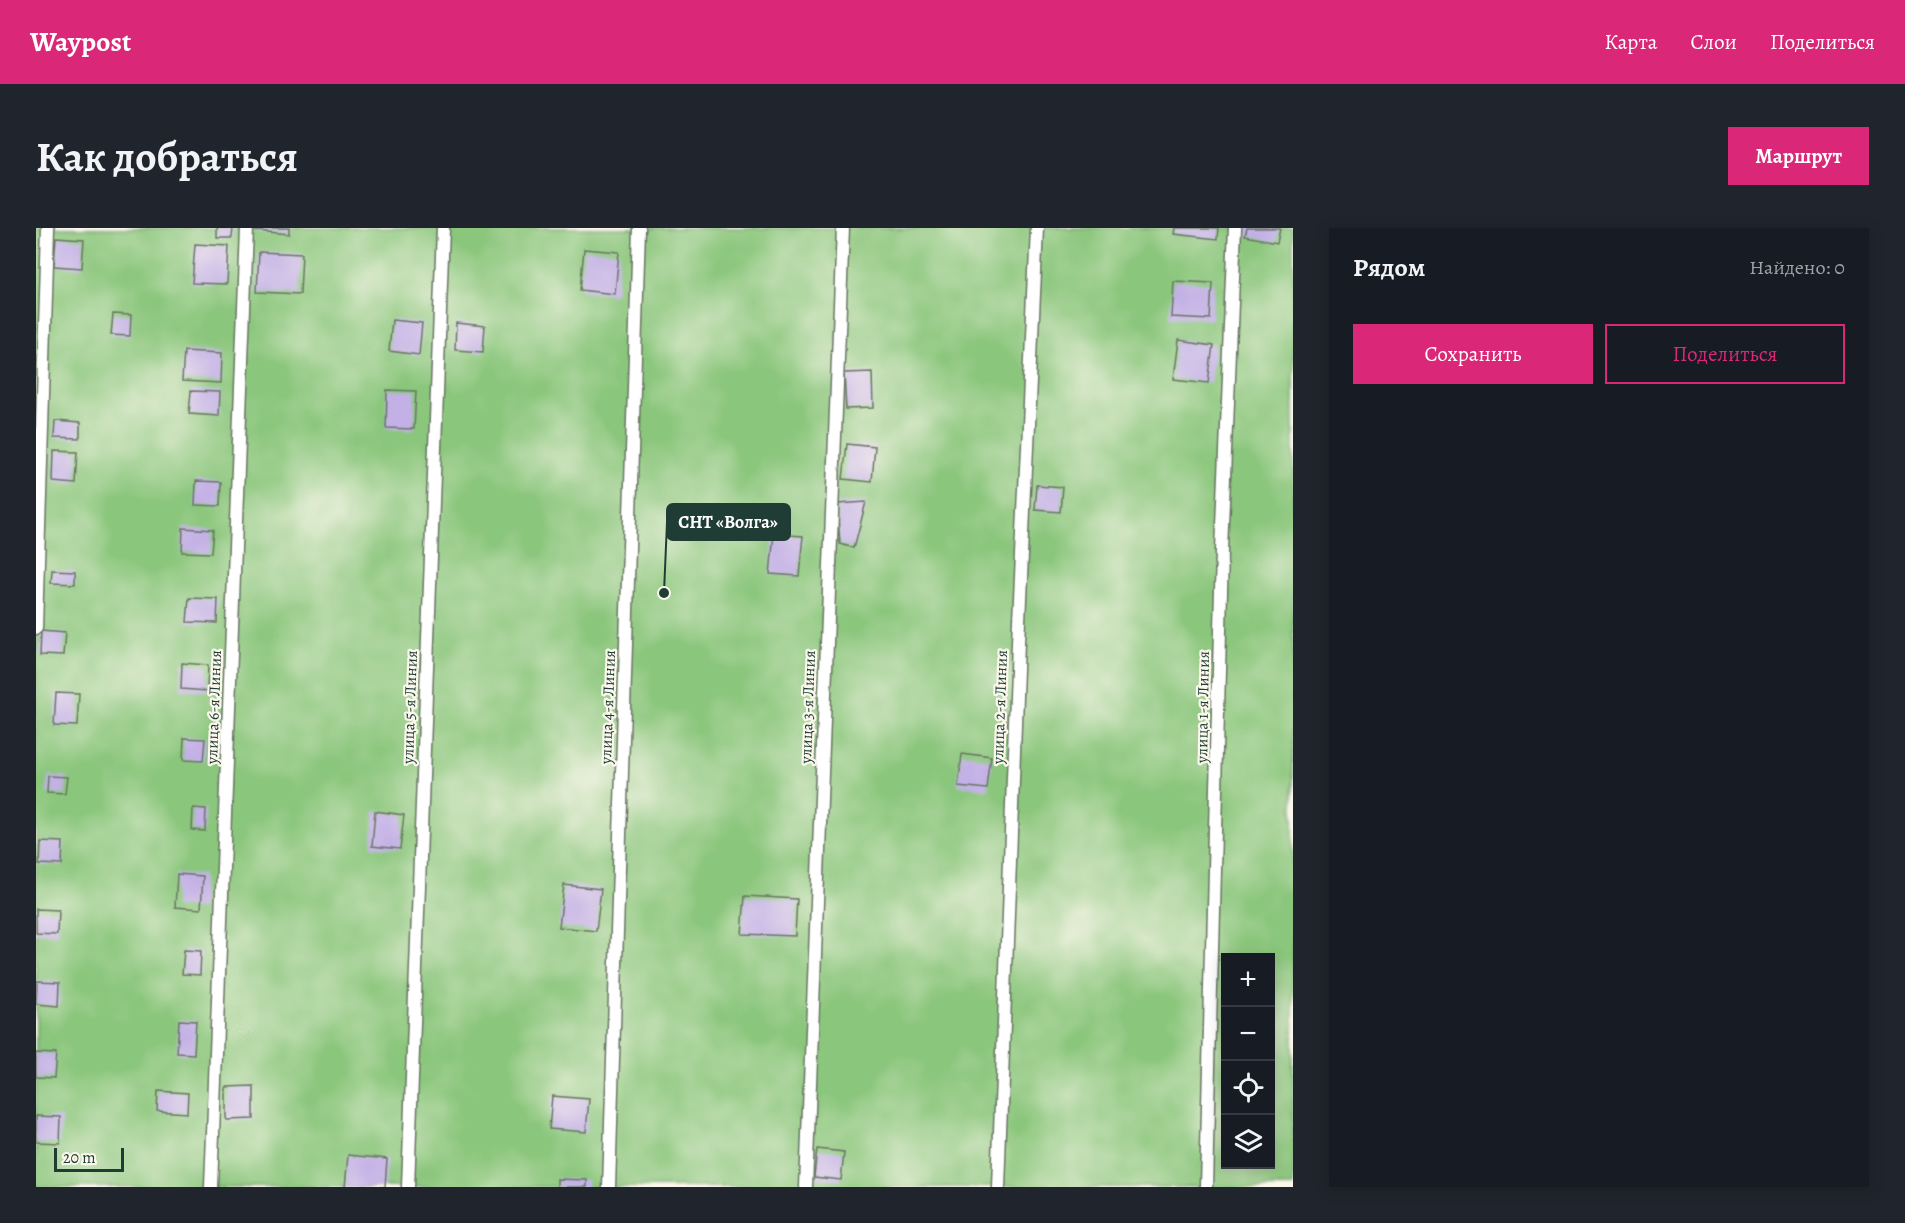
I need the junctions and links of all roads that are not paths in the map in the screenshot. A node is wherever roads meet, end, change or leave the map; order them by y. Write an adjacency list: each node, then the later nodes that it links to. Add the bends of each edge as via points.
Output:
1 (48, 228): 8 (lane)
2 (247, 228): 9 (lane, улица 6-я Линия)
3 (443, 228): 10 (lane, улица 5-я Линия)
4 (639, 228): 11 (lane, улица 4-я Линия)
5 (843, 228): 12 (lane, улица 3-я Линия)
6 (1036, 228): 13 (lane, улица 2-я Линия)
7 (1235, 228): 14 (lane, улица 1-я Линия, via 1222,551)
8 (36, 628)
9 (211, 1187)
10 (408, 1187)
11 (609, 1187)
12 (806, 1187)
13 (998, 1187)
14 (1206, 1187)

